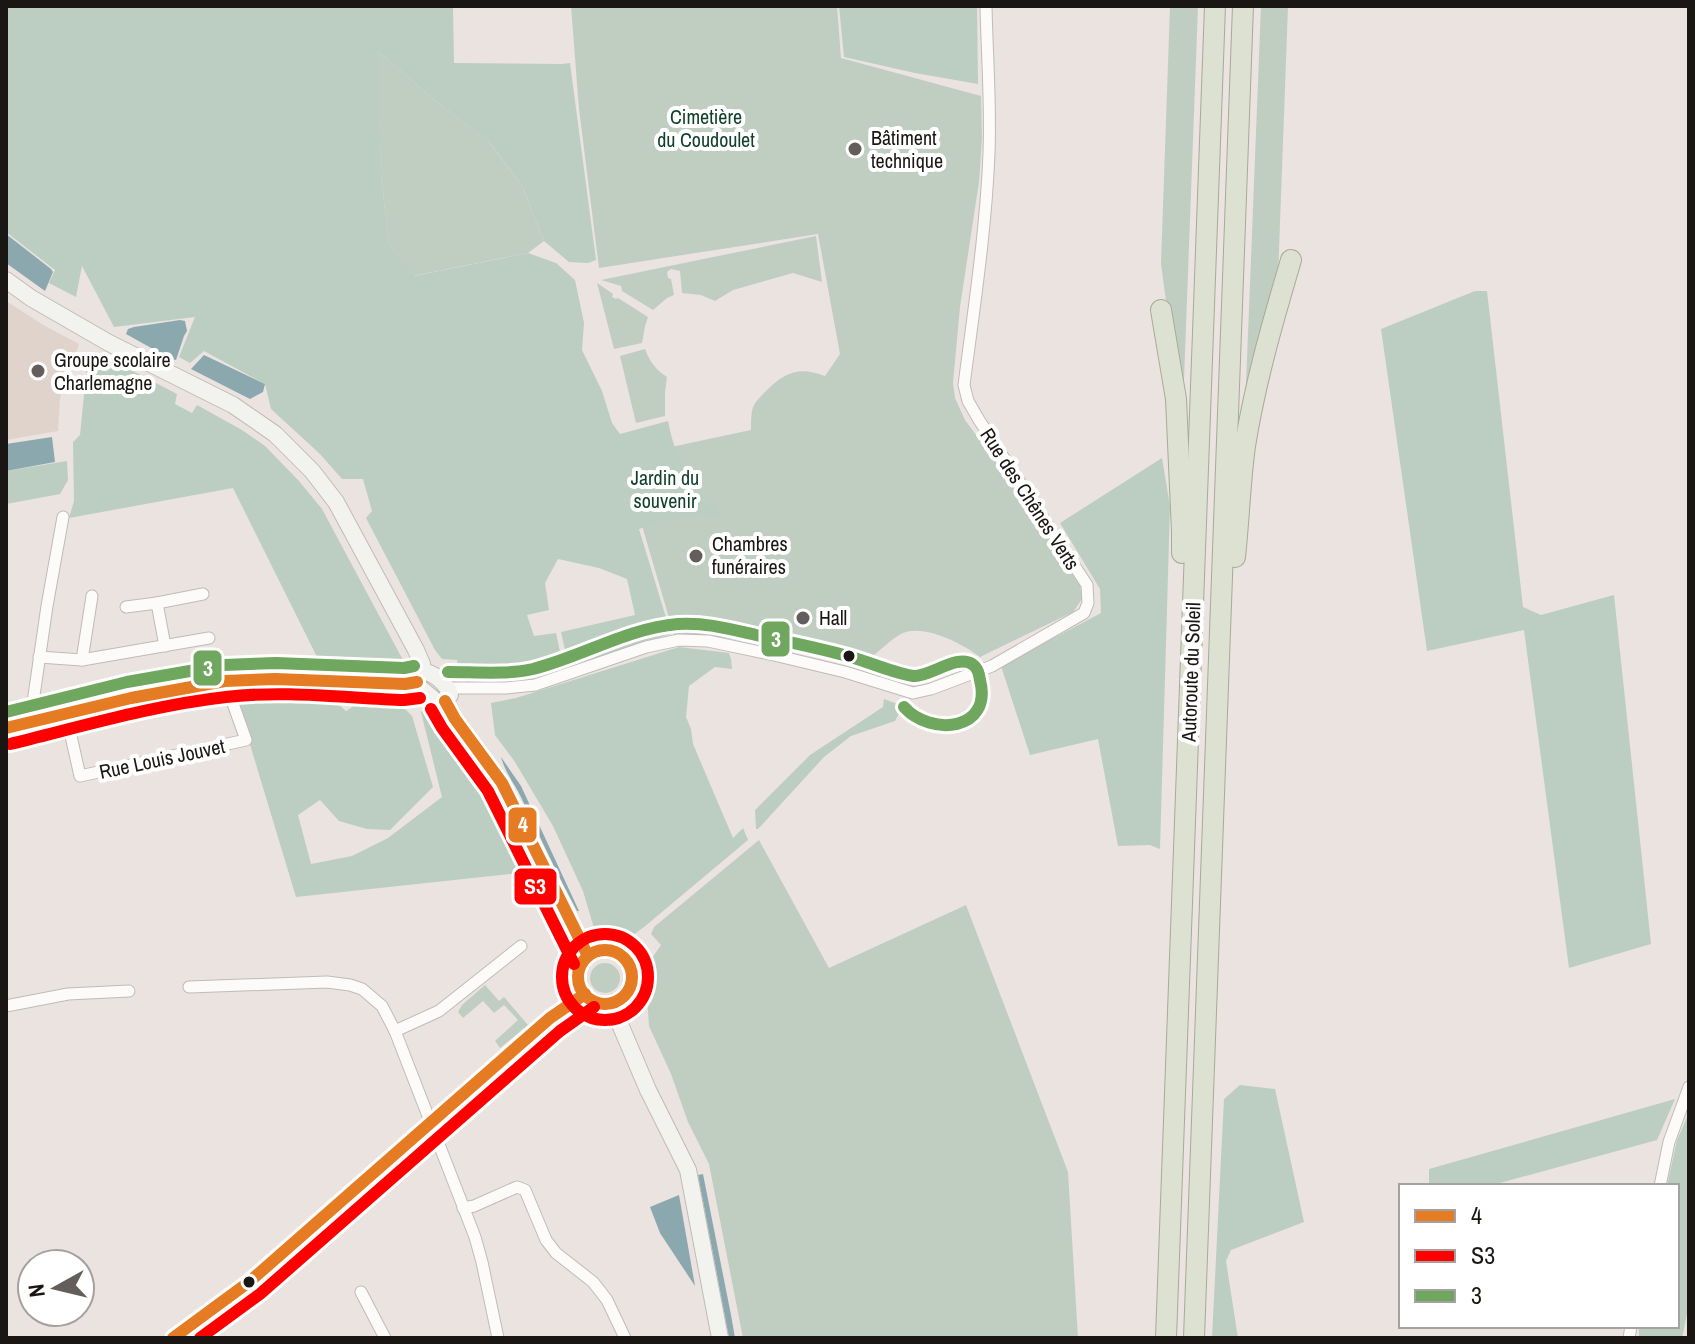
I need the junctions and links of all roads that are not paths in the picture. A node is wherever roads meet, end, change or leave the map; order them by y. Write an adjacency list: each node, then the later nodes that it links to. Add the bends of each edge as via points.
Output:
1 (986, 6): 19 (street, Rue des Chênes Verts, via 989,152 964,385 979,420 1087,585 1084,613 992,666 913,693 774,655 679,640 535,685)
2 (1215, 6): 23 (highway, Autoroute du Soleil)
3 (1243, 6): 13 (highway, Autoroute du Soleil)
4 (1291, 260): 13 (highway, via 1251,415 1231,588)
5 (6, 280): 17 (street, via 109,343 233,405 275,434 336,502 416,650)
6 (1161, 310): 23 (highway, via 1176,399 1182,531 1173,796)
7 (63, 517): 15 (street)
8 (203, 594): 10 (street)
9 (92, 596): 16 (street)
10 (157, 603): 11 (street); 14 (street)
11 (126, 607)
12 (209, 638): 14 (street)
13 (1219, 640): 43 (highway, Autoroute du Soleil)
14 (165, 646): 16 (street)
15 (39, 657): 16 (street); 21 (street)
16 (82, 660)
17 (420, 677): 18 (street, via 405,684); 19 (street, via 430,673)
18 (225, 681): 20 (street); 20 (street, Rue Louis Jouvet, via 246,740 80,776)
19 (446, 695): 25 (street, via 455,719 502,783)
20 (66, 714): 21 (street)
21 (30, 723): 22 (street)
22 (6, 728)
23 (1184, 849): 42 (highway, Autoroute du Soleil)
24 (521, 946): 31 (street, via 439,1011)
25 (588, 956): 28 (street, via 579,970); 29 (street, via 610,950 630,967 629,988)
26 (189, 987): 31 (street, via 350,985 382,1006)
27 (129, 991): 30 (street, via 68,994)
28 (585, 994): 29 (street, via 598,1003); 33 (street)
29 (614, 1002): 41 (street, via 648,1090 688,1170)
30 (6, 1006)
31 (395, 1031): 33 (street)
32 (1689, 1087): 34 (street)
33 (429, 1123): 35 (street); 37 (street, via 249,1282)
34 (1660, 1184)
35 (463, 1208): 39 (street, via 482,1262); 40 (street, via 517,1187 525,1190 546,1240 593,1282)
36 (361, 1292): 38 (street)
37 (173, 1338)
38 (385, 1338)
39 (498, 1338)
40 (625, 1338)
41 (720, 1338)
42 (1166, 1338)
43 (1194, 1338)

